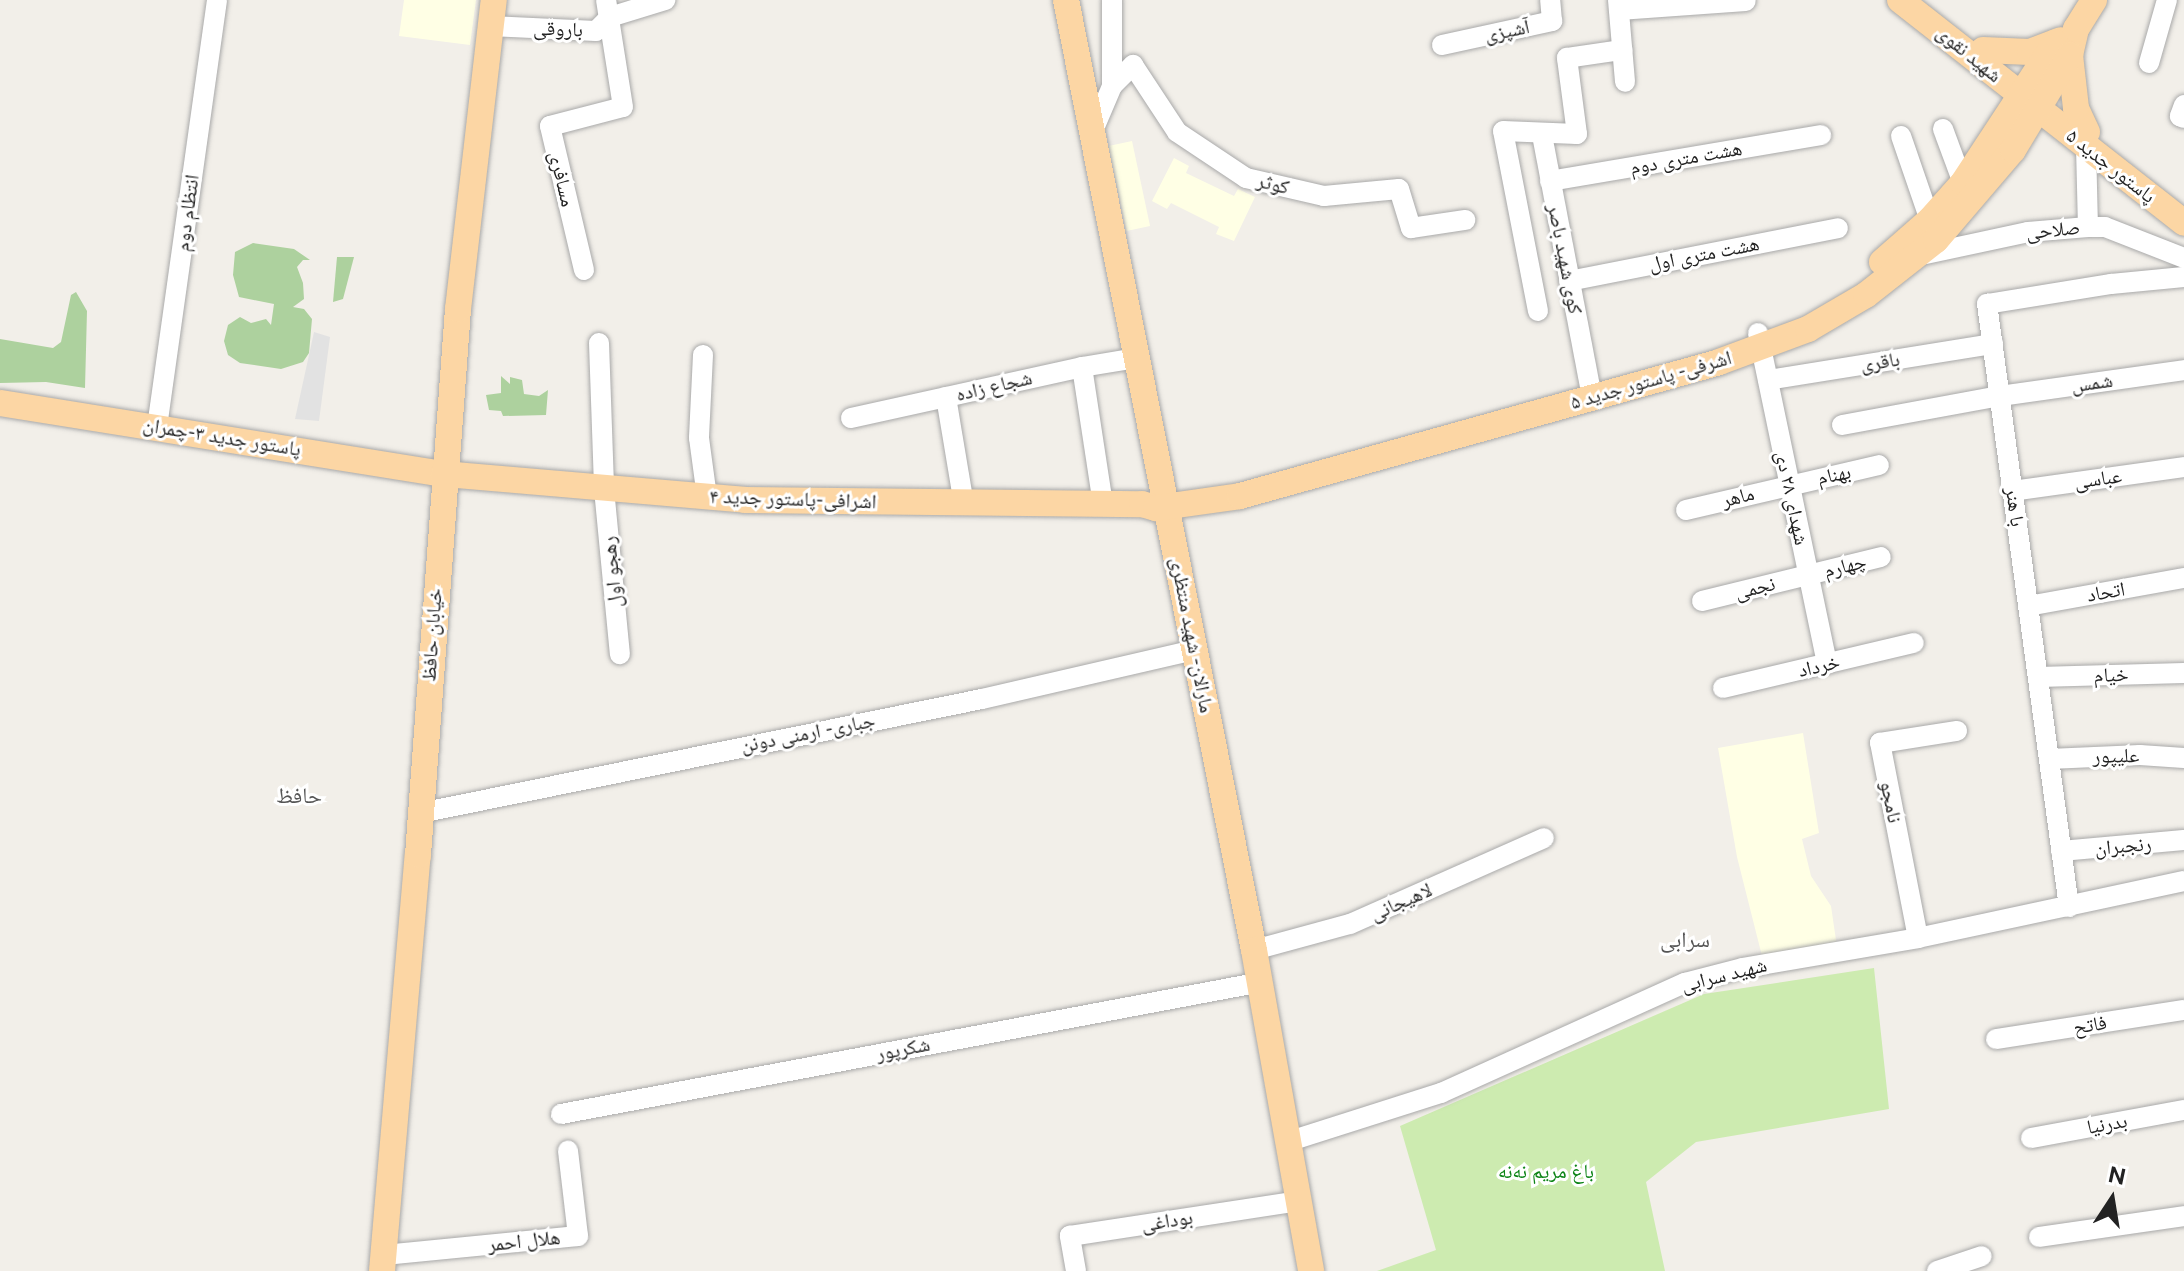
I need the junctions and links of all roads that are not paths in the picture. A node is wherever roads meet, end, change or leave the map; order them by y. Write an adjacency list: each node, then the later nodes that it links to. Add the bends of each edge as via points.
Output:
1 (217, 0): 57 (street, انتظام دوم)
2 (494, 0): 13 (main road, خیابان حافظ)
3 (665, 0): 12 (street, باروقی)
4 (1066, 0): 23 (main road, مارالان - شهید منتظری)
5 (1112, 0): 20 (street)
6 (1550, 0): 15 (street, آشپزی, via 1552,21)
7 (2094, 0): 14 (main road)
8 (2167, 0): 18 (street)
9 (1746, 1): 11 (street)
10 (1908, 1): 17 (main road, شهید نقوی)
11 (1618, 5): 16 (street)
12 (608, 9): 13 (street, باروقی, via 596,31); 39 (street, مسافری, via 623,107 550,126)
13 (490, 26): 60 (main road, خیابان حافظ)
14 (2067, 42): 17 (main road); 21 (main road); 27 (main road, via 2076,108)
15 (1442, 45)
16 (1622, 50): 19 (street); 24 (street, via 1567,58 1577,134)
17 (1987, 60): 21 (main road, شهید نقوی); 28 (main road, via 1998,97)
18 (2149, 63)
19 (1625, 82)
20 (1112, 86): 23 (street); 32 (street, کوثر, via 1133,65 1177,132 1246,178 1324,196 1399,189 1411,228)
21 (2032, 97): 27 (main road, پاستور جدید ۵); 28 (main road, اشرفی - پاستور جدید ۵); 37 (main road, اشرفی - پاستور جدید ۵, via 2013,150 1972,202)
22 (1943, 129): 30 (street)
23 (1092, 133): 47 (main road, مارالان - شهید منتظری)
24 (1542, 135): 29 (street, کوی شهید باصر); 42 (street, via 1503,131)
25 (1821, 135): 29 (street, هشت متری دوم)
26 (1901, 136): 33 (street)
27 (2087, 139): 31 (main road, پاستور جدید ۵); 34 (main road, پاستور جدید ۵); 35 (street)
28 (1993, 142): 30 (main road, اشرفی - پاستور جدید ۵)
29 (1550, 181): 41 (street, کوی شهید باصر)
30 (1963, 183): 33 (main road, اشرفی - پاستور جدید ۵)
31 (2184, 204)
32 (1465, 220)
33 (1930, 220): 43 (main road, اشرفی - پاستور جدید ۵, via 1849,287)
34 (2184, 223)
35 (2088, 227): 37 (street, صلاحی, via 2028,232); 38 (street, صلاحی, via 2105,227)
36 (1838, 228): 41 (street, هشت متری اول)
37 (1918, 256): 43 (main road, اشرفی - پاستور جدید ۵, via 1808,329)
38 (2184, 258)
39 (584, 270)
40 (2184, 277): 45 (street, با هنر, via 1987,304)
41 (1569, 281): 51 (street, کوی شهید باصر)
42 (1538, 311)
43 (1759, 340): 50 (street, شهدای ۲۸ دی); 51 (main road, اشرفی - پاستور جدید ۵, via 1719,362)
44 (599, 343): 62 (street, رهجو اول)
45 (1993, 344): 50 (street, باقری); 52 (street, با هنر)
46 (703, 355): 64 (street, via 699,438)
47 (1137, 358): 48 (street, شجاع زاده); 65 (main road, مارالان - شهید منتظری)
48 (1082, 367): 53 (street, شجاع زاده); 67 (street)
49 (2184, 370): 52 (street, شمس)
50 (1768, 380): 61 (street, شهدای ۲۸ دی)
51 (1590, 390): 65 (main road, اشرفی - پاستور جدید ۵, via 1240,496)
52 (2000, 396): 56 (street, شمس); 63 (street, با هنر)
53 (946, 397): 55 (street, شجاع زاده); 66 (street)
54 (0, 403): 57 (main road, پاستور جدید ۳-چمران)
55 (851, 418)
56 (1842, 425)
57 (157, 427): 60 (main road, پاستور جدید ۳-چمران)
58 (1879, 465): 61 (street, بهنام)
59 (2184, 467): 63 (street, عباسی)
60 (444, 474): 62 (main road, اشرافی-پاستور جدید ۴); 84 (main road, خیابان حافظ)
61 (1789, 484): 68 (street, ماهر); 70 (street, شهدای ۲۸ دی)
62 (604, 489): 64 (main road, اشرافی-پاستور جدید ۴); 76 (street, رهجو اول)
63 (2012, 491): 73 (street, با هنر)
64 (707, 497): 66 (main road, اشرافی-پاستور جدید ۴)
65 (1158, 503): 67 (main road, اشرافی-پاستور جدید ۴); 75 (main road, مارالان - شهید منتظری)
66 (964, 504): 67 (main road, اشرافی-پاستور جدید ۴)
67 (1103, 505)
68 (1686, 510)
69 (1881, 557): 70 (street, چهارم)
70 (1808, 575): 72 (street, نجمی); 77 (street, شهدای ۲۸ دی)
71 (2184, 578): 73 (street, اتحاد)
72 (1702, 601)
73 (2028, 606): 79 (street, با هنر)
74 (1914, 643): 77 (street, خرداد)
75 (1195, 650): 84 (street, جباری - ارمنی دونن, via 982,699); 91 (main road, مارالان - شهید منتظری)
76 (620, 654)
77 (1827, 664): 80 (street, خرداد)
78 (2184, 673): 79 (street, خیام)
79 (2038, 677): 83 (street, با هنر)
80 (1723, 688)
81 (1957, 731): 90 (street, نامجو, via 1880,743)
82 (2184, 758): 83 (street, علیپور)
83 (2049, 759): 87 (street, با هنر)
84 (420, 813): 104 (main road, خیابان حافظ)
85 (1544, 838): 91 (street, لاهیجانی, via 1350,924)
86 (2184, 840): 87 (street, رنجبران)
87 (2061, 851): 89 (street, با هنر)
88 (2184, 881): 89 (street, شهید سرابی)
89 (2069, 907): 90 (street, شهید سرابی)
90 (1918, 938): 98 (street, شهید سرابی, via 1685,983 1441,1093)
91 (1254, 950): 98 (main road, مارالان - شهید منتظری)
92 (1246, 985): 96 (street, شکرپور)
93 (2184, 1010): 94 (street, فاتح)
94 (1996, 1039)
95 (2184, 1110): 97 (street, بدرنیا)
96 (561, 1114)
97 (2031, 1138)
98 (1287, 1142): 100 (main road, مارالان - شهید منتظری)
99 (568, 1151): 104 (street, هلال احمر, via 578,1236)
100 (1298, 1201): 105 (street, بوداغی, via 1070,1236); 106 (main road, مارالان - شهید منتظری)
101 (2184, 1216): 102 (street)
102 (2039, 1237)
103 (1982, 1256): 107 (street)
104 (383, 1263)
105 (1076, 1271)
106 (1311, 1271)
107 (1937, 1271)

